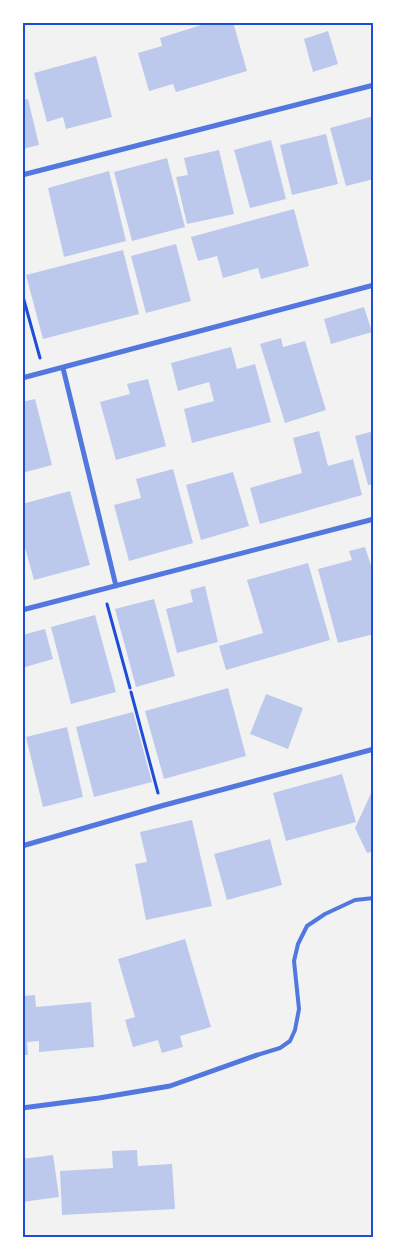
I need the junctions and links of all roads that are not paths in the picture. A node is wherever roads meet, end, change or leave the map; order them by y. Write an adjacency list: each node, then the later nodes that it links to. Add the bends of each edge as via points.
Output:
1 (374, 85): 2 (street)
2 (22, 174)
3 (374, 285): 4 (street)
4 (63, 368): 5 (street); 7 (street)
5 (22, 378)
6 (374, 519): 7 (street)
7 (116, 586): 8 (street)
8 (22, 610)
9 (374, 749): 10 (street)
10 (22, 846)
11 (374, 898): 12 (lane, via 355,900 307,926 294,961 298,1010 296,1030 290,1041 280,1048)
12 (257, 1055): 13 (street, via 170,1086)
13 (22, 1108)

